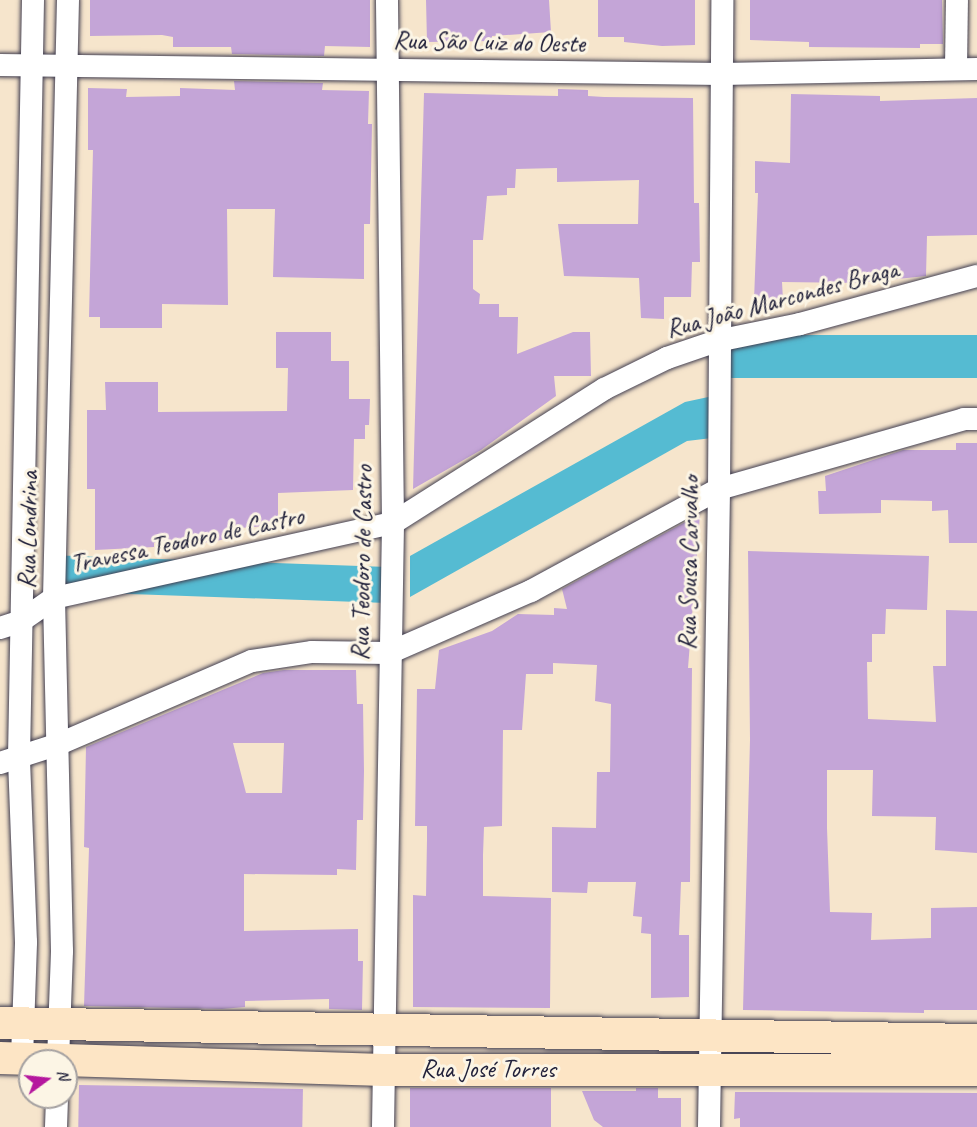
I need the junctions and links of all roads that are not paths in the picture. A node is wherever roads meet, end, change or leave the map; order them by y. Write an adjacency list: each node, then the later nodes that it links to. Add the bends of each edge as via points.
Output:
1 (33, 0): 7 (street, Rua Londrina)
2 (68, 0): 8 (street, Rua Londrina)
3 (387, 0): 10 (street, Rua Teodoro de Castro)
4 (722, 0): 11 (street, Rua Sousa Carvalho)
5 (957, 0): 9 (street)
6 (0, 65): 7 (street, Rua São Luiz do Oeste)
7 (33, 66): 8 (street, Rua São Luiz do Oeste); 18 (street, Rua Londrina)
8 (67, 66): 10 (street, Rua São Luiz do Oeste); 17 (street, Rua Londrina)
9 (967, 69): 11 (street, Rua São Luiz do Oeste)
10 (386, 70): 11 (street, Rua São Luiz do Oeste); 16 (street, Rua Teodoro de Castro)
11 (722, 74): 13 (street, Rua Sousa Carvalho)
12 (977, 276): 13 (street, Rua João Marcondes Braga, via 800,324)
13 (717, 341): 15 (street, Rua Sousa Carvalho); 16 (street, Rua João Marcondes Braga, via 667,358 604,389)
14 (977, 419): 15 (street, via 964,419)
15 (719, 489): 19 (street, via 531,591); 25 (street, Rua Sousa Carvalho)
16 (393, 523): 17 (street, Travessa Teodoro de Castro); 19 (street, Rua Teodoro de Castro)
17 (54, 598): 18 (street, Travessa Teodoro de Castro); 20 (street, Rua Londrina)
18 (10, 625): 21 (street, Rua Londrina)
19 (389, 653): 20 (street, via 312,652 252,661); 24 (street, Rua Teodoro de Castro)
20 (59, 744): 21 (street); 23 (street, Rua Londrina)
21 (9, 760): 22 (street, Rua Londrina, via 27,942)
22 (12, 1023): 23 (street, Rua José Torres); 28 (street, Rua Londrina)
23 (59, 1025): 24 (street, Rua José Torres); 27 (street, Rua Londrina)
24 (383, 1032): 25 (street, Rua José Torres); 31 (street, Rua Teodoro de Castro)
25 (711, 1035): 26 (street, Rua José Torres); 30 (street, Rua Sousa Carvalho)
26 (977, 1040)
27 (58, 1049)
28 (11, 1058)
29 (78, 1061): 31 (street, Rua José Torres)
30 (709, 1067): 31 (street, Rua José Torres); 32 (street, Rua José Torres); 36 (street, Rua Sousa Carvalho)
31 (384, 1070): 35 (street, Rua Teodoro de Castro)
32 (977, 1070)
33 (57, 1109): 34 (street)
34 (56, 1127)
35 (383, 1127)
36 (709, 1127)

